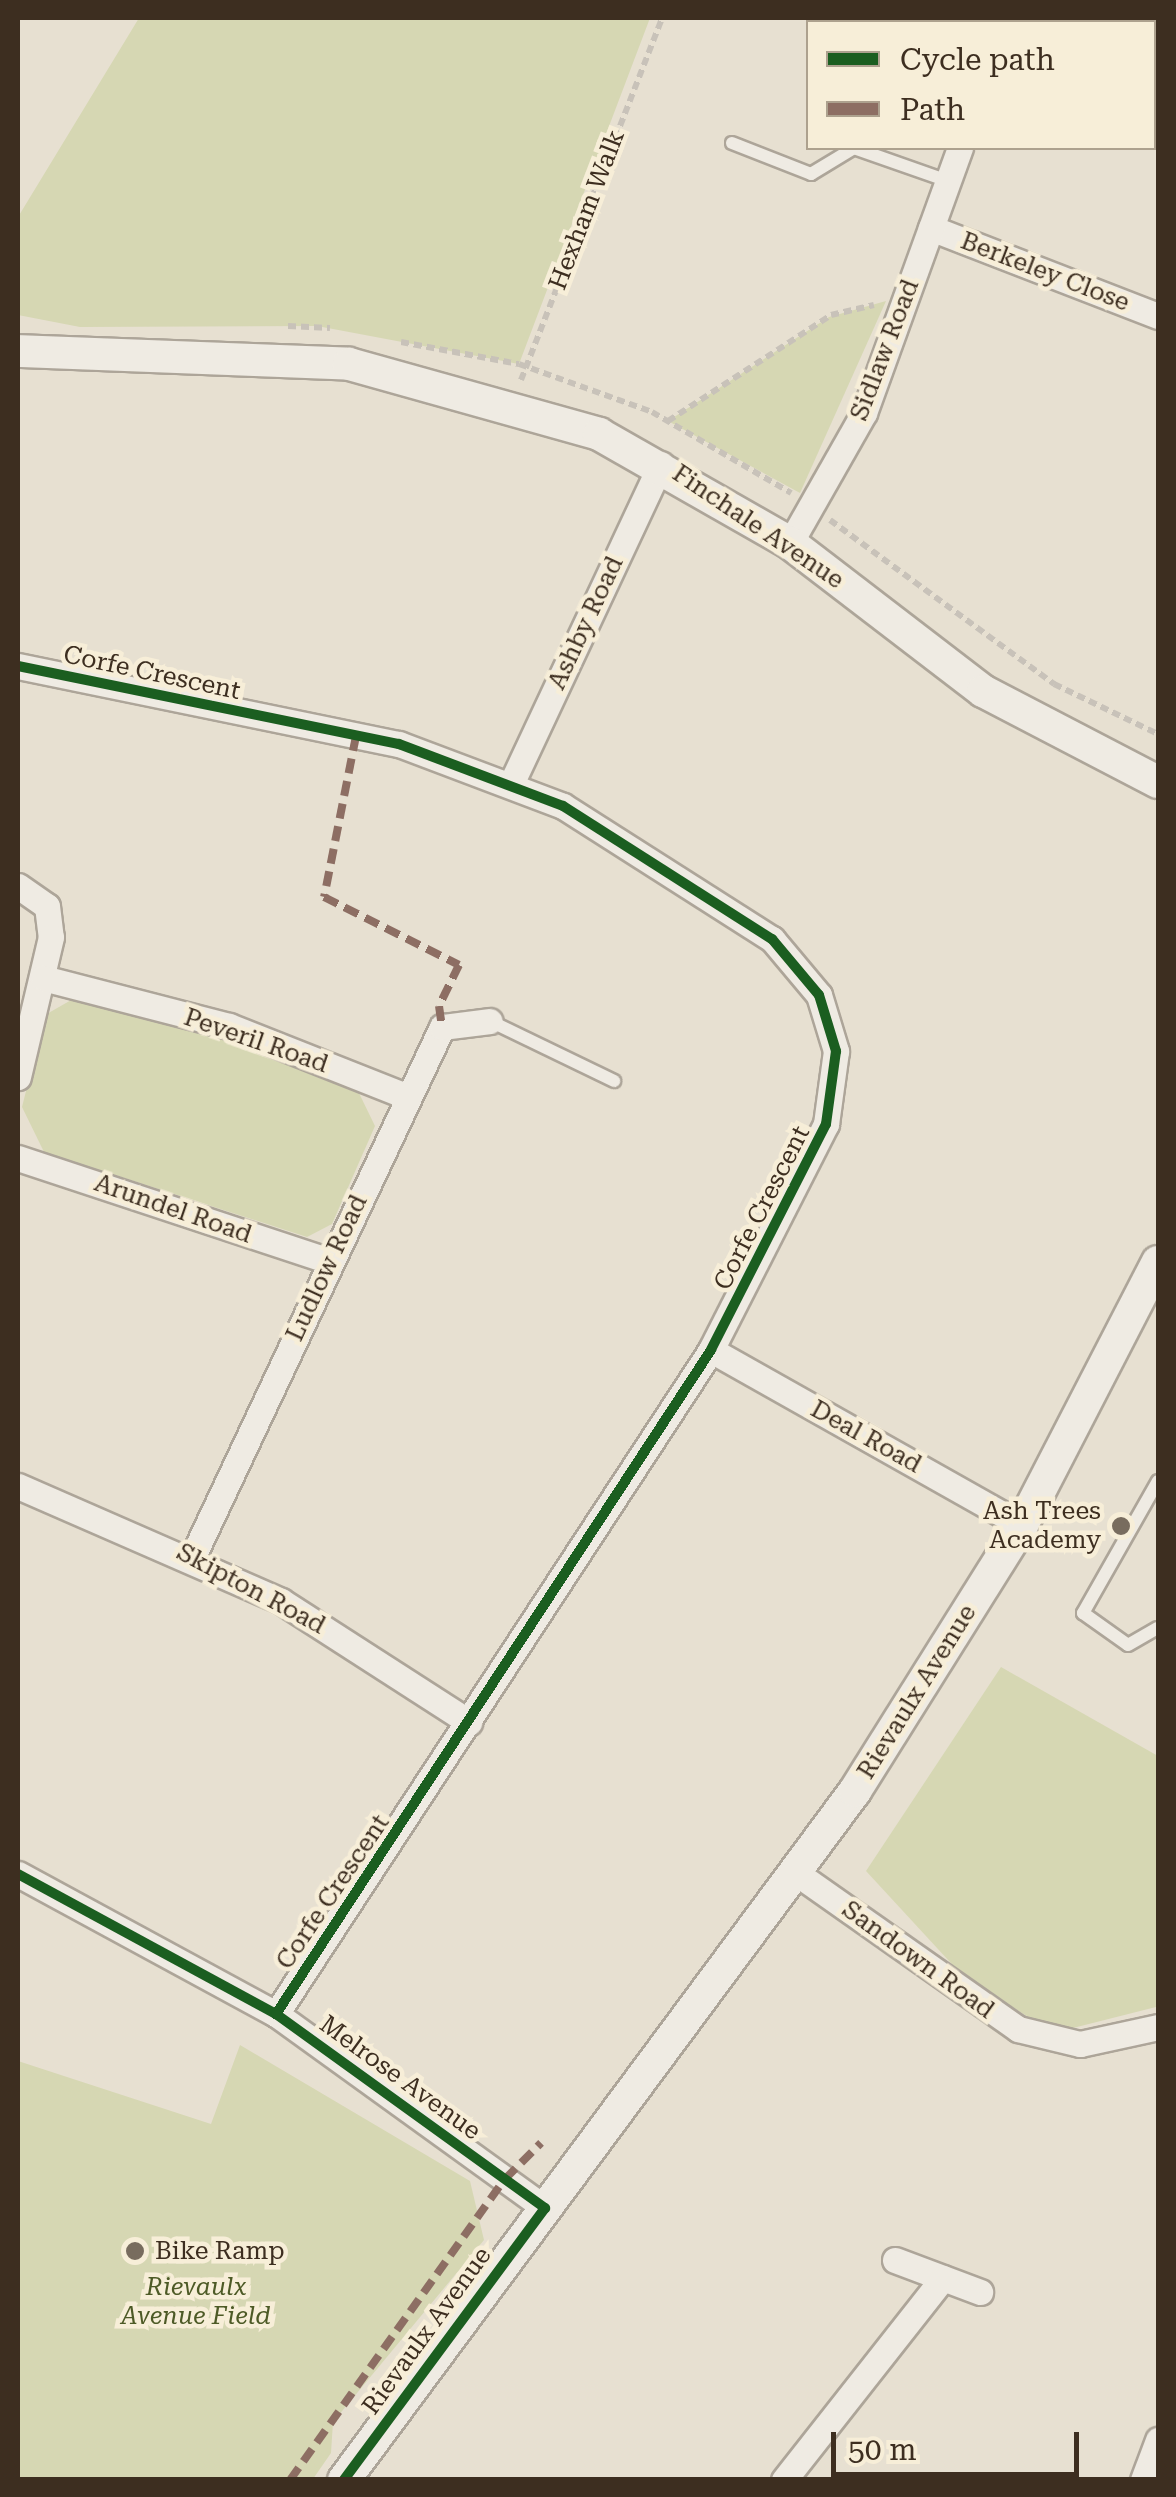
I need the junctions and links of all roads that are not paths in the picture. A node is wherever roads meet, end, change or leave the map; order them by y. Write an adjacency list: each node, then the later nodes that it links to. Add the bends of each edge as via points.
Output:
1 (732, 144): 2 (lane, via 810,174)
2 (851, 150)
3 (860, 150): 5 (lane)
4 (959, 150): 5 (street, Sidlaw Road)
5 (948, 181): 6 (street, Sidlaw Road)
6 (930, 228): 7 (street, Berkeley Close); 10 (street, Sidlaw Road, via 864,413)
7 (1158, 316)
8 (18, 351): 9 (street, Finchale Avenue, via 349,364 512,402)
9 (661, 464): 10 (street, Finchale Avenue); 12 (street, Ashby Road)
10 (790, 543): 13 (street, Finchale Avenue, via 984,691)
11 (18, 666): 12 (street, Corfe Crescent, via 399,744)
12 (512, 782): 23 (street, Corfe Crescent, via 772,939 801,967 831,1027 836,1078 826,1124)
13 (1158, 782)
14 (18, 886): 15 (street, via 47,906 51,937)
15 (42, 978): 17 (street); 19 (street, Peveril Road, via 229,1026)
16 (490, 1021): 18 (lane); 19 (street, Ludlow Road, via 442,1027)
17 (18, 1077)
18 (614, 1081)
19 (408, 1098): 21 (street, Ludlow Road)
20 (18, 1158): 21 (street, Arundel Road)
21 (329, 1261): 27 (street, Ludlow Road)
22 (1158, 1262): 26 (street, Rievaulx Avenue)
23 (711, 1350): 26 (street, Deal Road); 29 (street, Corfe Crescent)
24 (1158, 1480): 28 (lane, via 1083,1613 1128,1645)
25 (18, 1486): 27 (street, Skipton Road)
26 (1022, 1524): 31 (street, Rievaulx Avenue)
27 (193, 1556): 29 (street, Skipton Road)
28 (1158, 1628)
29 (470, 1722): 32 (street, Corfe Crescent)
30 (18, 1874): 32 (street, Melrose Avenue)
31 (799, 1874): 33 (street, Sandown Road, via 1018,2029 1080,2044); 34 (street, Rievaulx Avenue)
32 (276, 2014): 34 (street, Melrose Avenue)
33 (1158, 2027)
34 (544, 2208): 39 (street, Rievaulx Avenue)
35 (894, 2260): 36 (street)
36 (943, 2278): 37 (street); 40 (street)
37 (980, 2292)
38 (1158, 2440): 41 (street)
39 (344, 2480)
40 (784, 2480)
41 (1143, 2480)

